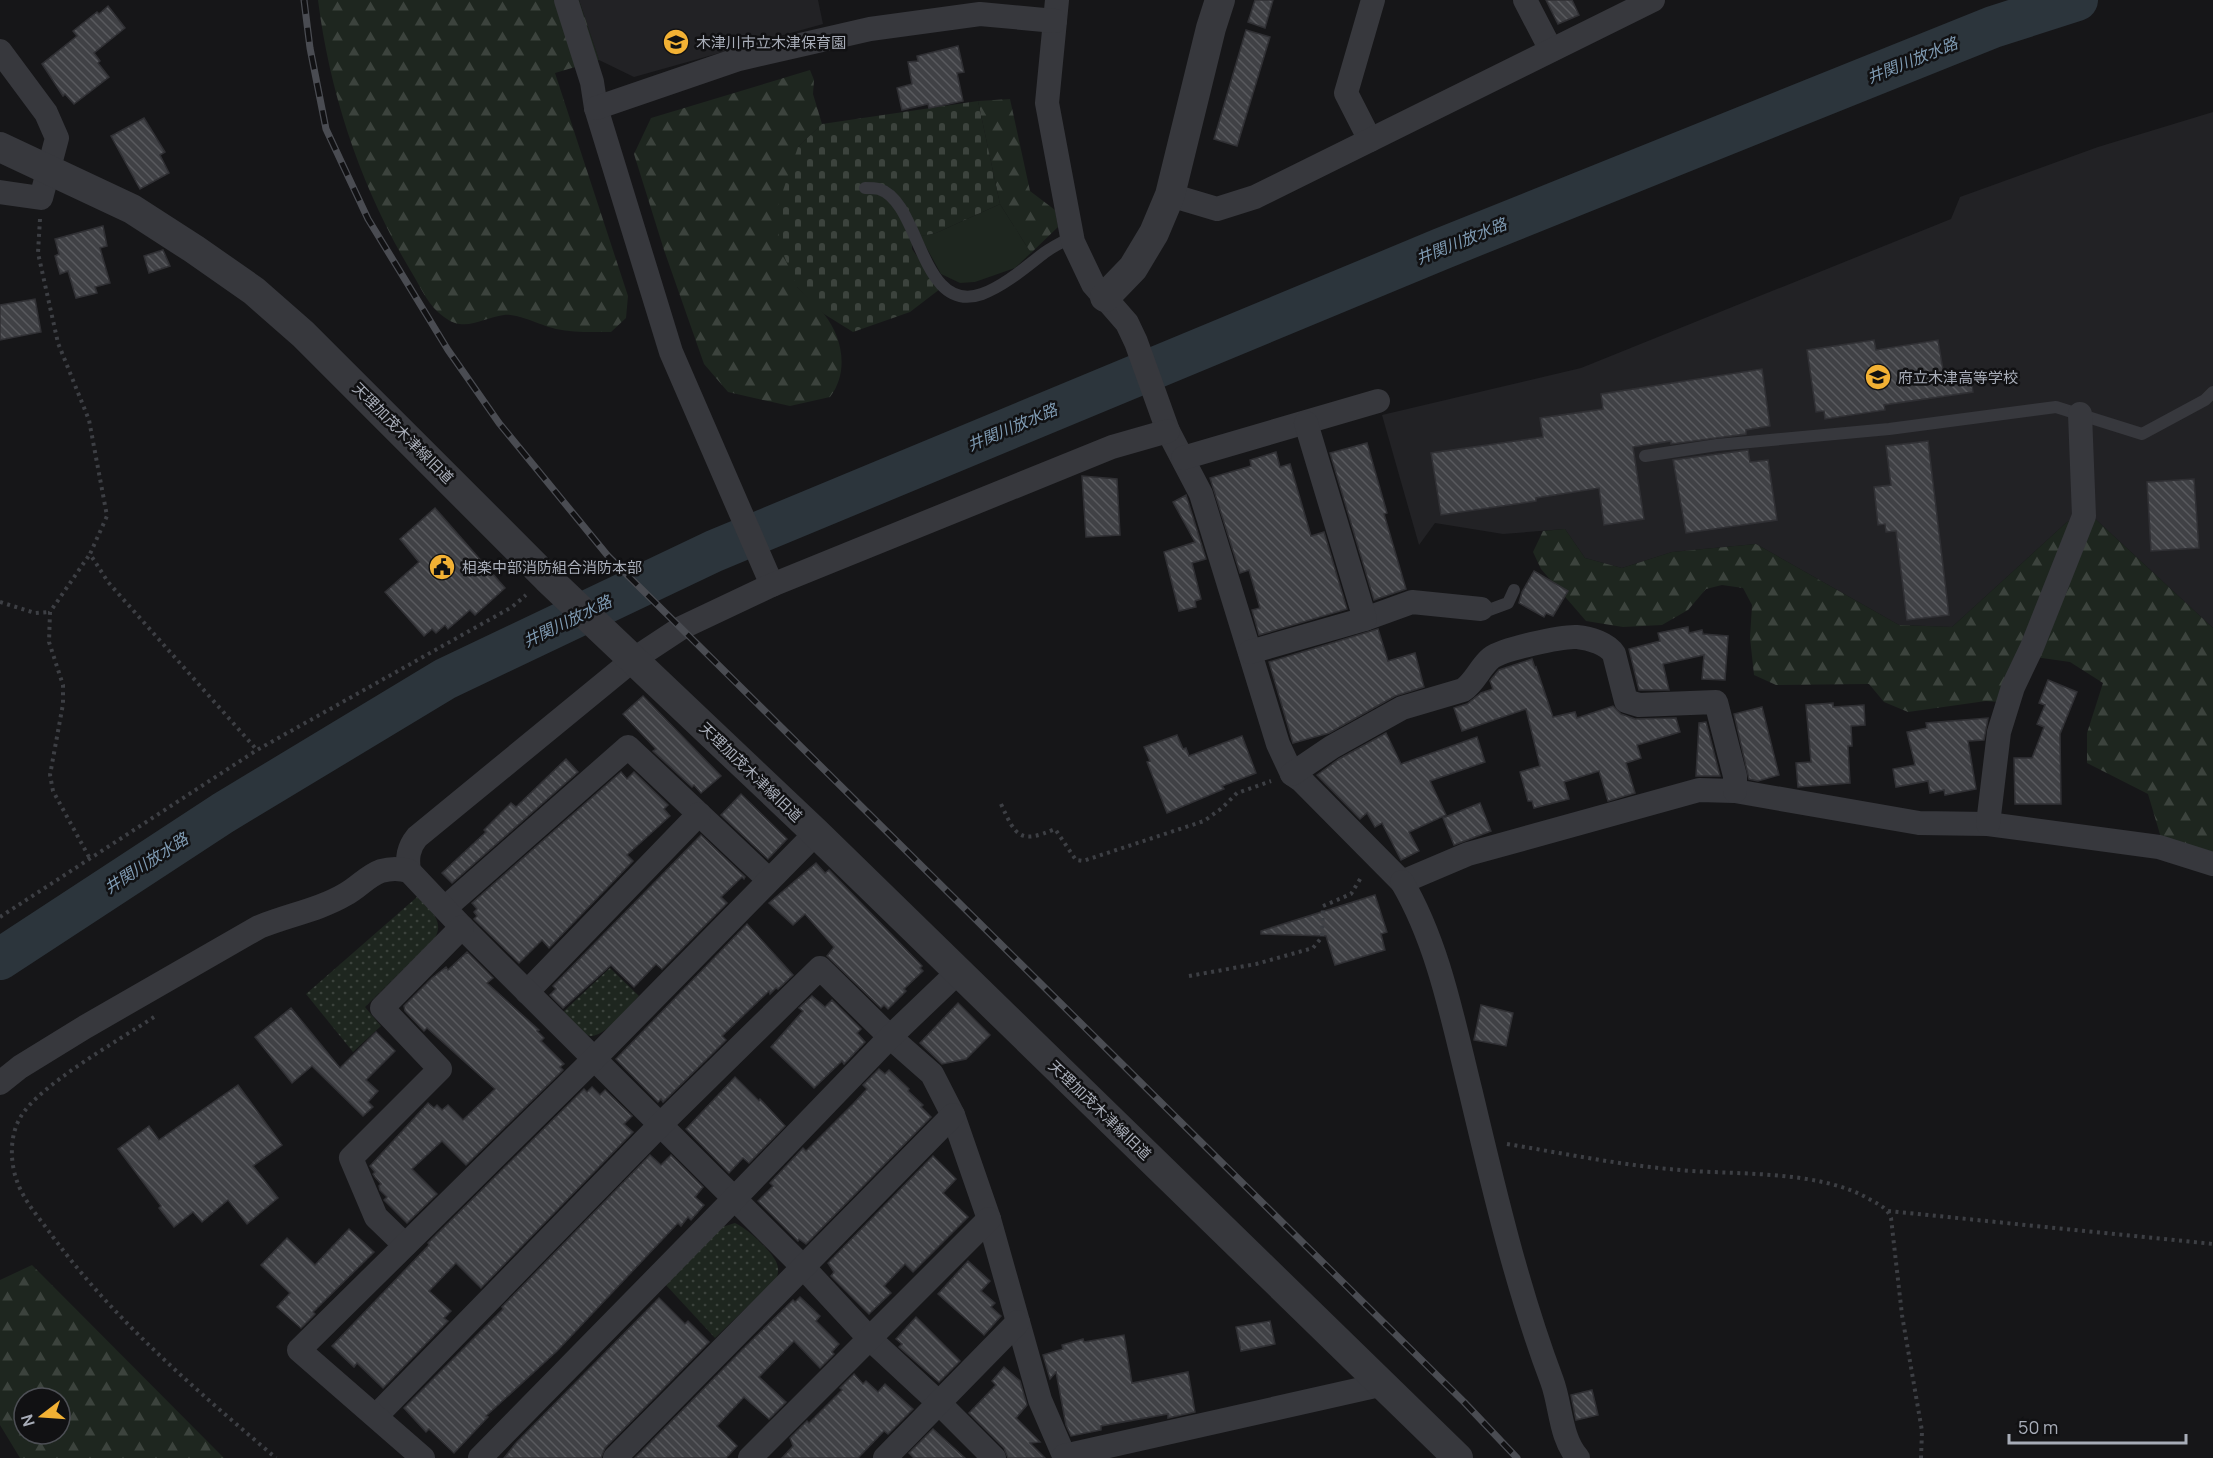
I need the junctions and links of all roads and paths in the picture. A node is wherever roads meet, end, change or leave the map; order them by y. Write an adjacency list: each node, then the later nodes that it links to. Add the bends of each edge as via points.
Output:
1 (566, 0): 9 (street, via 592,82)
2 (1220, 0): 15 (street)
3 (1373, 0): 10 (street, via 1346,93)
4 (1525, 0): 7 (street)
5 (1653, 0): 7 (street)
6 (1056, 10): 9 (street, via 980,14 870,29 739,59); 17 (street, via 1047,103)
7 (1551, 50): 10 (street)
8 (0, 51): 12 (street, via 46,113 57,138)
9 (596, 108): 27 (street, via 671,352)
10 (1370, 140): 15 (street, via 1255,197 1217,209)
11 (0, 147): 12 (street, 天理加茂木津線旧道)
12 (49, 169): 16 (street); 28 (street, 天理加茂木津線旧道, via 132,209 254,291 303,334)
13 (865, 188): 17 (lane, via 880,189 895,202 940,286 961,296 982,294)
14 (0, 192): 16 (street)
15 (1170, 195): 18 (street, via 1133,268)
16 (42, 198): 26 (path, via 38,254 58,343 88,420 107,516)
17 (1072, 237): 18 (street, via 1092,284)
18 (1105, 297): 22 (street, via 1127,323)
19 (2213, 392): 21 (lane, via 2142,434)
20 (1378, 401): 23 (street)
21 (2080, 414): 24 (lane, via 2056,407); 41 (street, via 2084,516 1999,732)
22 (1165, 420): 25 (street); 27 (street, via 1112,447)
23 (1306, 423): 25 (street); 33 (street)
24 (1645, 456)
25 (1183, 458): 35 (street, via 1201,494)
26 (90, 554): 32 (path); 36 (path, via 108,582)
27 (770, 580): 34 (street, via 681,628)
28 (551, 581): 34 (street, 天理加茂木津線旧道); 36 (path, via 512,607)
29 (1514, 590): 31 (lane, via 1508,603)
30 (0, 602): 32 (path, via 35,613)
31 (1481, 609): 33 (street, via 1412,602)
32 (50, 612): 44 (path, via 49,642 63,685 50,775 59,804)
33 (1365, 619): 35 (street)
34 (624, 650): 42 (street, 天理加茂木津線旧道); 46 (street, via 417,837 409,850)
35 (1250, 652): 37 (street, via 1278,744)
36 (257, 750): 44 (path)
37 (1292, 774): 38 (street, via 1402,708 1470,686 1497,654 1574,637 1610,648 1626,701 1639,705 1716,702 1735,776); 39 (path, via 1237,793 1204,821 1083,861 1076,860 1055,829 1029,838 1022,836); 43 (street)
38 (1735, 791): 41 (street, via 1919,823); 48 (street, via 1699,790 1468,854)
39 (1001, 804)
40 (699, 814): 47 (street); 49 (street, via 628,747); 54 (street)
41 (1988, 824): 45 (street, via 2159,847)
42 (816, 833): 47 (street); 52 (street, 天理加茂木津線旧道)
43 (1375, 855): 48 (street); 53 (path, via 1351,894 1323,906 1322,937 1313,948 1256,964)
44 (90, 858): 50 (path)
45 (2213, 864)
46 (409, 872): 49 (street); 57 (street, via 381,872 348,894 259,927 85,1027)
47 (769, 880): 56 (street)
48 (1402, 882): 61 (street, via 1417,906 1450,1006)
49 (445, 908): 51 (street)
50 (0, 917)
51 (462, 927): 54 (street); 66 (street, via 382,1008 440,1069 351,1158 376,1217)
52 (958, 972): 55 (street); 70 (street, 天理加茂木津線旧道)
53 (1189, 976)
54 (527, 992): 56 (street)
55 (890, 1037): 59 (street, via 932,1074); 60 (street, via 820,968); 62 (street)
56 (594, 1059): 60 (street); 66 (street)
57 (0, 1083)
58 (34, 1100): 74 (path, via 19,1118 12,1142 14,1169 23,1196 80,1273 135,1332)
59 (953, 1115): 64 (street); 67 (street)
60 (660, 1125): 62 (street); 72 (street)
61 (1482, 1141): 63 (path, via 1669,1169 1826,1182 1857,1192); 82 (street, via 1536,1340 1556,1391 1567,1437)
62 (734, 1199): 67 (street); 76 (street)
63 (1888, 1211): 65 (path); 83 (path, via 1922,1431)
64 (989, 1219): 68 (street); 69 (street)
65 (2213, 1244)
66 (405, 1245): 72 (street, via 299,1350)
67 (804, 1268): 69 (street); 77 (street)
68 (1018, 1322): 71 (street); 73 (street, via 1040,1400)
69 (868, 1338): 71 (street); 78 (street)
70 (1384, 1384): 73 (street); 81 (street, 天理加茂木津線旧道)
71 (939, 1403): 79 (street); 80 (street)
72 (376, 1416): 75 (street)
73 (1065, 1457)
74 (276, 1458)
75 (423, 1458)
76 (480, 1458)
77 (615, 1458)
78 (750, 1458)
79 (885, 1458)
80 (994, 1458)
81 (1458, 1458)
82 (1578, 1458)
83 (1920, 1458)

